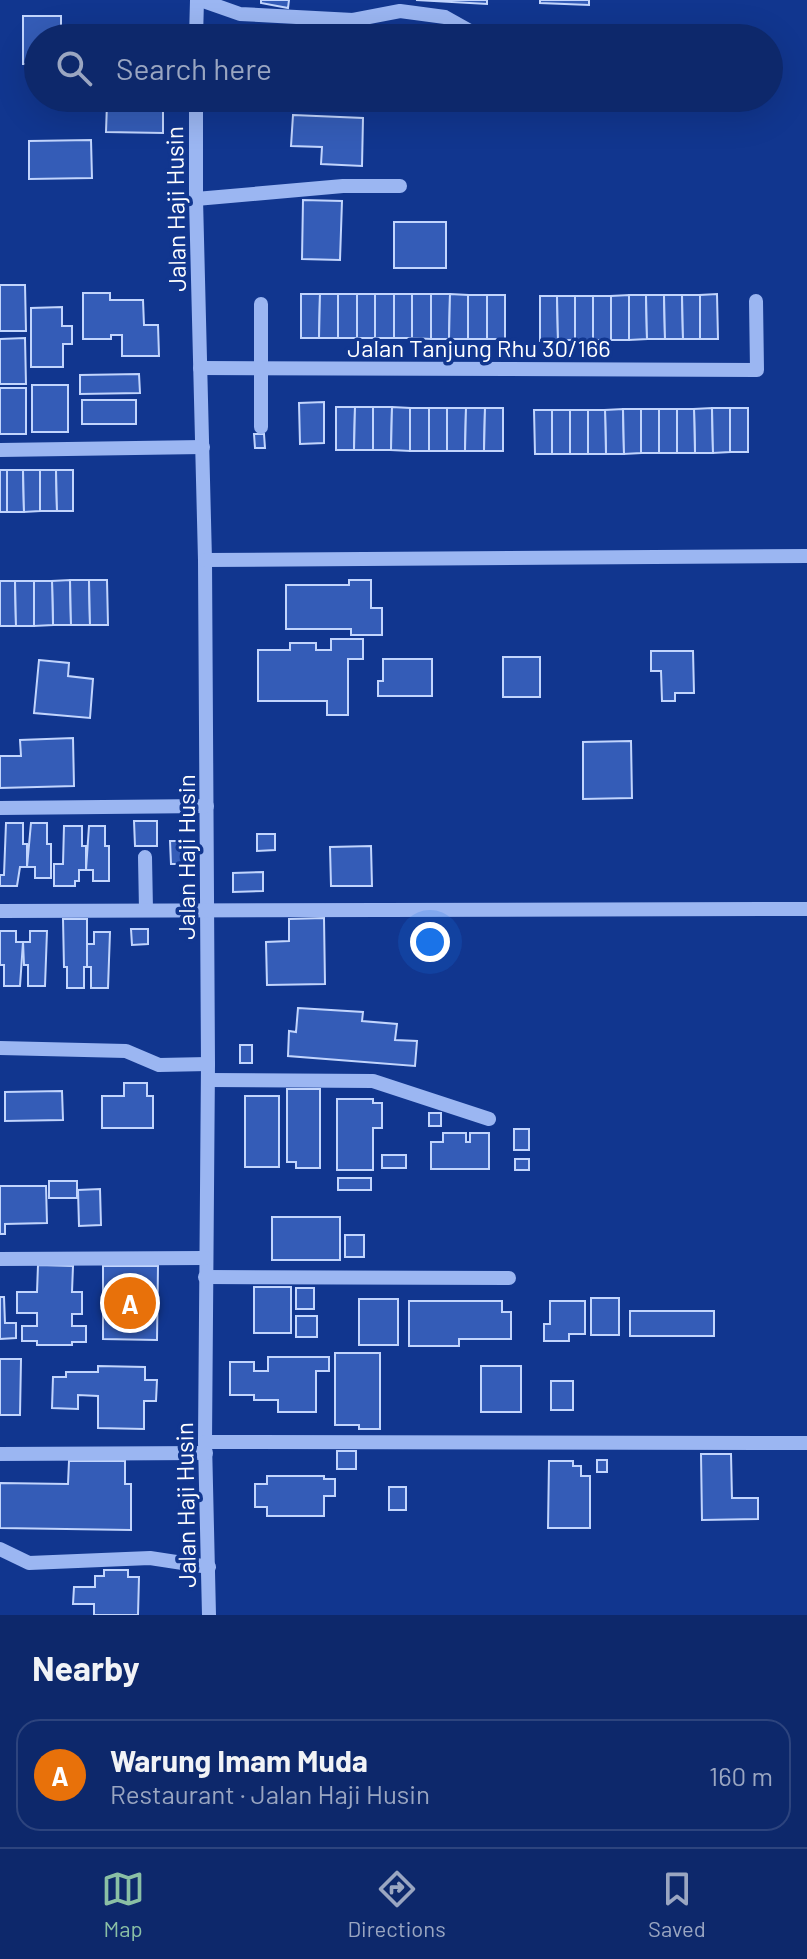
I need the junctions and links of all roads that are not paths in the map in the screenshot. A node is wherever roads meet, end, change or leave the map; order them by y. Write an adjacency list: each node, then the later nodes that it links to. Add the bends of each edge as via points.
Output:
1 (198, 0): 2 (street); 3 (street, via 240,14 353,20 400,11 445,17)
2 (197, 24)
3 (458, 24)
4 (196, 112): 6 (street, Jalan Haji Husin)
5 (400, 186): 6 (street)
6 (196, 199): 9 (street, Jalan Haji Husin)
7 (756, 301): 10 (street, Jalan Tanjung Rhu 30/166, via 757,370)
8 (261, 304): 10 (street)
9 (200, 368): 10 (street, Jalan Tanjung Rhu 30/166); 12 (street, Jalan Haji Husin)
10 (262, 368): 11 (street)
11 (261, 427)
12 (203, 447): 13 (street); 15 (street, Jalan Haji Husin)
13 (0, 450)
14 (807, 556): 15 (street)
15 (205, 560): 16 (street, Jalan Haji Husin)
16 (207, 806): 17 (street); 21 (street, Jalan Haji Husin)
17 (0, 808)
18 (145, 857): 20 (street)
19 (807, 909): 21 (street)
20 (146, 910): 21 (street); 22 (street)
21 (207, 910): 24 (street, Jalan Haji Husin)
22 (0, 911)
23 (0, 1048): 24 (street, via 126,1051 159,1065)
24 (208, 1064): 25 (street, Jalan Haji Husin)
25 (208, 1080): 26 (street, via 373,1081); 27 (street, Jalan Haji Husin)
26 (489, 1119)
27 (205, 1258): 28 (street); 29 (street, Jalan Haji Husin)
28 (0, 1259)
29 (205, 1277): 30 (street); 32 (street, Jalan Haji Husin)
30 (509, 1278)
31 (807, 1443): 32 (street)
32 (206, 1447): 33 (street); 35 (street, Jalan Haji Husin)
33 (0, 1454)
34 (0, 1549): 35 (street, via 29,1563 150,1558)
35 (209, 1567): 36 (street, Jalan Haji Husin)
36 (209, 1615)

